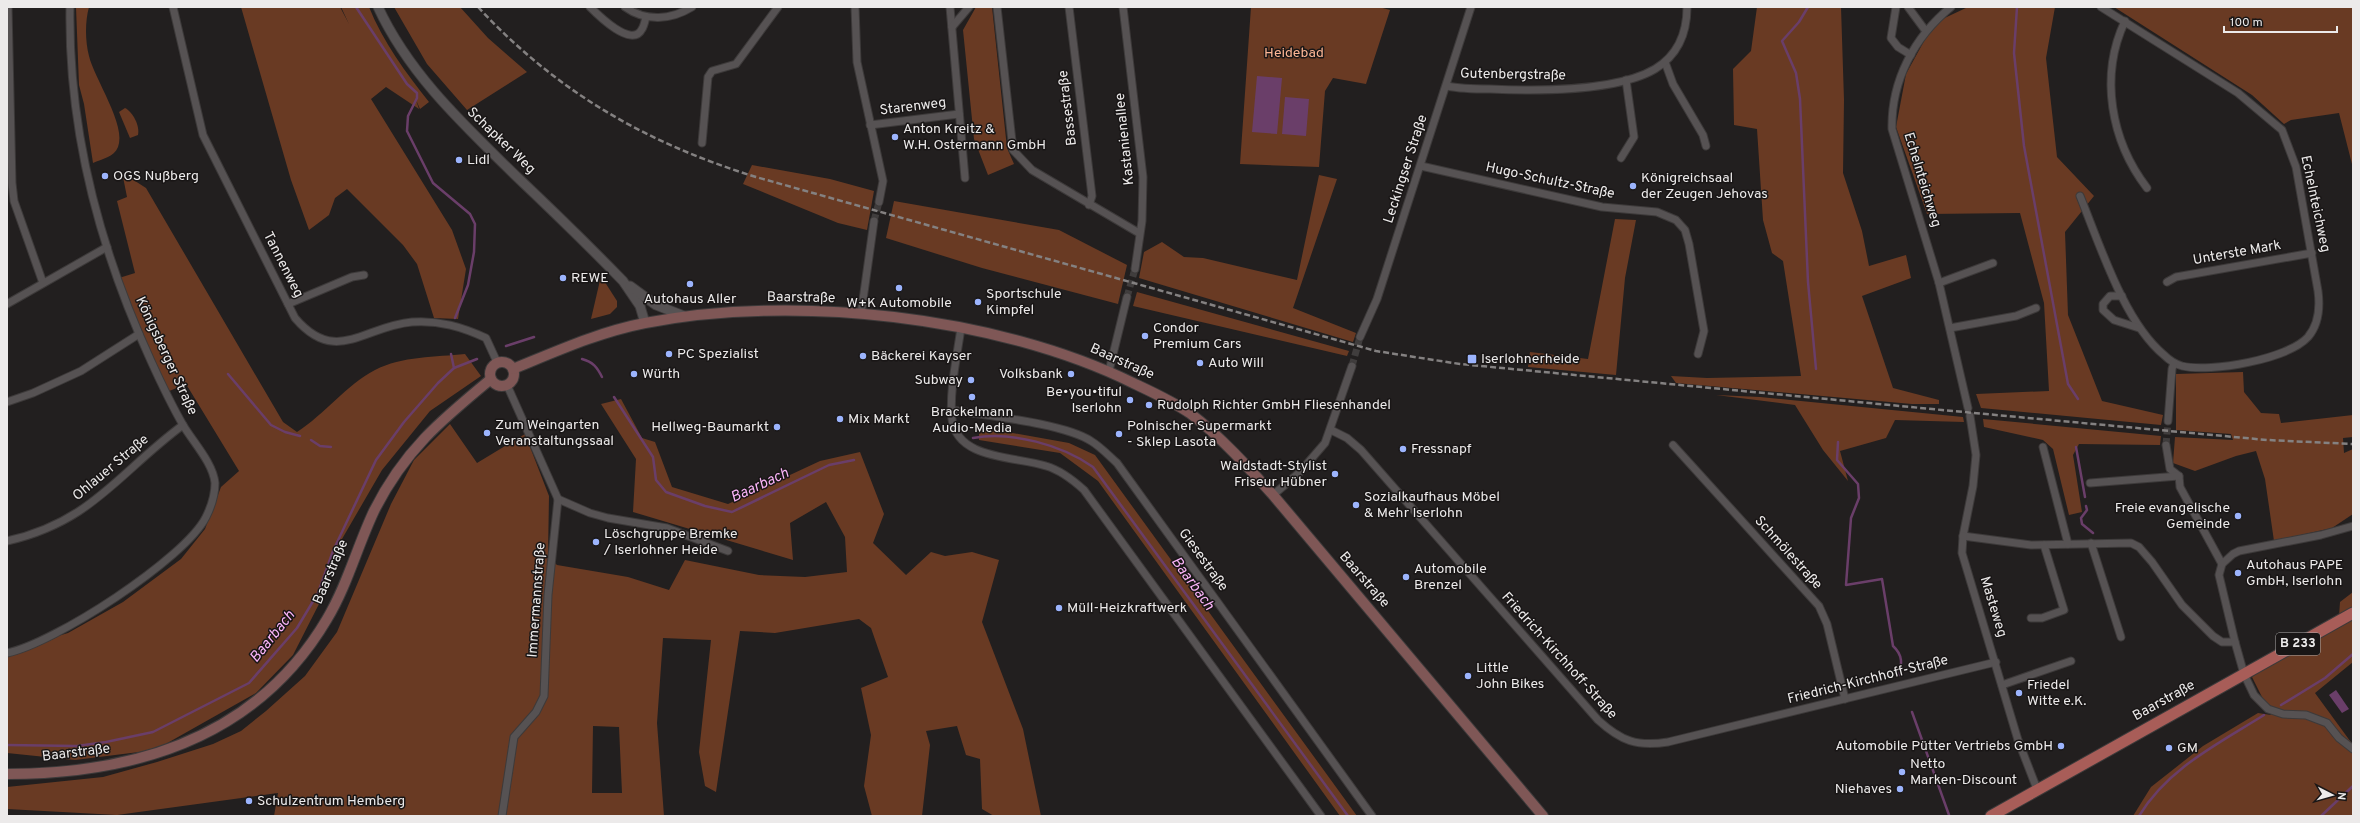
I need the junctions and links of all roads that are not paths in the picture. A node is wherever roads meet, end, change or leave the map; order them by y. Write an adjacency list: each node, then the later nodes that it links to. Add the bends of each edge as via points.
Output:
1 (8, 7): 49 (street, via 14,201)
2 (70, 7): 42 (street, Königsberger Straße, via 70,46 76,110 87,172)
3 (173, 7): 54 (street, Tannenweg, via 203,135)
4 (378, 7): 47 (street, Schapker Weg, via 414,67 444,104)
5 (590, 7): 21 (street, via 604,21 628,34 639,33)
6 (625, 7): 21 (street)
7 (692, 7): 21 (street, via 681,14 668,17)
8 (778, 7): 31 (street, via 736,64 712,72 708,77)
9 (854, 7): 30 (street, via 857,62)
10 (950, 7): 23 (street, Starenweg)
11 (969, 7): 23 (street)
12 (996, 7): 39 (street, via 1013,150 1032,170)
13 (1069, 7): 39 (street, Bassestraße, via 1092,196)
14 (1123, 7): 41 (street, Kastanienallee, via 1143,177)
15 (1472, 7): 28 (street, Leckingser Straße)
16 (1687, 7): 26 (street, Gutenbergstraße, via 1684,34)
17 (1896, 7): 25 (street, via 1891,38 1898,47)
18 (1908, 7): 24 (street)
19 (1951, 7): 24 (street, Echelnteichweg)
20 (2101, 7): 22 (street, Echelnteichweg)
21 (646, 17)
22 (2125, 21): 36 (street, via 2113,59 2112,104 2125,154); 43 (street, Echelnteichweg, via 2238,93 2282,130 2296,167)
23 (952, 27): 29 (street, Starenweg)
24 (1925, 30): 25 (street, Echelnteichweg)
25 (1911, 55): 50 (street, Echelnteichweg, via 1901,74 1895,96 1892,129)
26 (1665, 62): 27 (street, Gutenbergstraße, via 1655,69); 32 (street, via 1673,84 1703,135)
27 (1626, 80): 28 (street, Gutenbergstraße, via 1576,88 1534,91); 33 (street, via 1634,137)
28 (1447, 86): 34 (street, Leckingser Straße)
29 (959, 114): 30 (street, Starenweg); 35 (street, Starenweg)
30 (870, 125): 38 (street, via 883,181)
31 (702, 143)
32 (1706, 146)
33 (1622, 158)
34 (1421, 166): 63 (street, Leckingser Straße, via 1377,299); 64 (street, Hugo-Schultz-Straße, via 1602,207 1657,212 1676,220 1686,230 1704,331)
35 (965, 178)
36 (2147, 188)
37 (2080, 196): 51 (street, Echelnteichweg)
38 (879, 202)
39 (1089, 205): 41 (street)
40 (874, 221): 56 (street)
41 (1140, 233): 45 (street, Kastanienallee)
42 (107, 247): 49 (street); 62 (street, Königsberger Straße)
43 (2312, 253): 48 (street, Unterste Mark, via 2176,277); 66 (street, Echelnteichweg, via 2319,310 2317,321 2303,342 2287,352 2239,363 2191,367)
44 (1993, 264): 50 (street)
45 (1135, 269)
46 (364, 275): 54 (street, via 352,277)
47 (623, 281): 57 (street, Schapker Weg, via 656,305); 58 (street, Schapker Weg, via 640,306)
48 (2167, 282)
49 (43, 283): 53 (street)
50 (1939, 283): 60 (street, Echelnteichweg)
51 (2122, 296): 61 (street, Echelnteichweg); 61 (street, via 2110,296 2103,304 2103,310 2114,320)
52 (1127, 297): 69 (street)
53 (7, 304)
54 (288, 304): 65 (street, Tannenweg, via 306,331 320,339 340,342 402,323 438,323 462,327 486,338)
55 (2036, 308): 60 (street, via 2016,316)
56 (861, 314): 57 (main road, Baarstraße, via 768,312); 59 (main road, Baarstraße)
57 (684, 316): 58 (main road, Baarstraße)
58 (644, 323): 68 (main road, Baarstraße, via 595,336)
59 (961, 328): 69 (main road, Baarstraße, via 1041,347); 74 (street)
60 (1950, 328): 73 (street, Echelnteichweg)
61 (2139, 328): 66 (street, Echelnteichweg, via 2156,348)
62 (139, 334): 72 (street, via 81,371); 77 (street, Königsberger Straße)
63 (1360, 337)
64 (1698, 354)
65 (497, 362): 68 (main road, via 508,363); 70 (main road, via 491,368)
66 (2174, 363): 76 (street)
67 (1352, 366): 78 (street)
68 (513, 368): 71 (main road, via 513,380)
69 (1109, 371): 84 (main road, Baarstraße, via 1190,414 1236,455)
70 (491, 379): 71 (main road, via 499,386); 105 (main road, Baarstraße, via 432,428 401,465 374,512 328,617 296,663 267,694 216,730 154,755 77,770)
71 (507, 385): 85 (street)
72 (7, 402)
73 (1968, 408)
74 (952, 410): 108 (street, via 956,434 970,448 1046,466 1073,480 1084,490); 109 (street, Giesestraße, via 1078,434 1096,444 1117,463)
75 (1970, 416): 87 (street, via 1976,455)
76 (2168, 421)
77 (183, 425): 88 (street, Ohlauer Straße, via 78,513 47,529); 98 (street, Königsberger Straße, via 212,474 214,483 213,500 206,518 197,531 159,567 125,592 78,620)
78 (1331, 430): 84 (street, via 1318,453); 103 (street, Friedrich-Kirchhoff-Straße, via 1348,438 1361,450 1534,650 1598,720 1618,737 1646,744 1668,742)
79 (1673, 445): 103 (street, Schmölestraße, via 1819,606 1827,624)
80 (2166, 445): 82 (street, via 2170,469)
81 (2044, 447): 90 (street)
82 (2179, 476): 83 (street); 93 (street, via 2180,487)
83 (2090, 483)
84 (1273, 495): 110 (main road, Baarstraße)
85 (558, 499): 92 (street, via 590,513 668,528); 107 (street, Immermannstraße, via 548,595 544,696 536,712 514,737)
86 (2353, 526): 93 (street, via 2321,536 2239,551)
87 (1963, 536): 91 (street); 100 (street, Masteweg, via 1962,553)
88 (7, 541)
89 (2090, 543): 90 (street); 96 (street); 97 (street, via 2130,543 2139,547 2187,610 2222,642)
90 (2068, 544): 91 (street)
91 (2044, 545): 95 (street, via 2064,610 2042,618)
92 (728, 551)
93 (2222, 564): 97 (street, via 2219,575)
94 (2353, 613): 101 (main road, Baarstraße / B 233)
95 (2031, 618)
96 (2121, 637)
97 (2235, 642): 101 (street)
98 (7, 653)
99 (2071, 661): 102 (street)
100 (1996, 662): 102 (street, Masteweg); 103 (street, Friedrich-Kirchhoff-Straße)
101 (2244, 674): 104 (street, via 2254,695 2268,709 2284,714 2306,715 2327,723 2339,738); 106 (main road, Baarstraße / B 233)
102 (2002, 685): 106 (street, Masteweg, via 2018,740)
103 (1845, 699)
104 (2353, 749)
105 (7, 774)
106 (2037, 789): 111 (main road, Baarstraße / B 233)
107 (502, 816)
108 (1321, 816)
109 (1372, 816)
110 (1543, 816)
111 (1991, 816)

